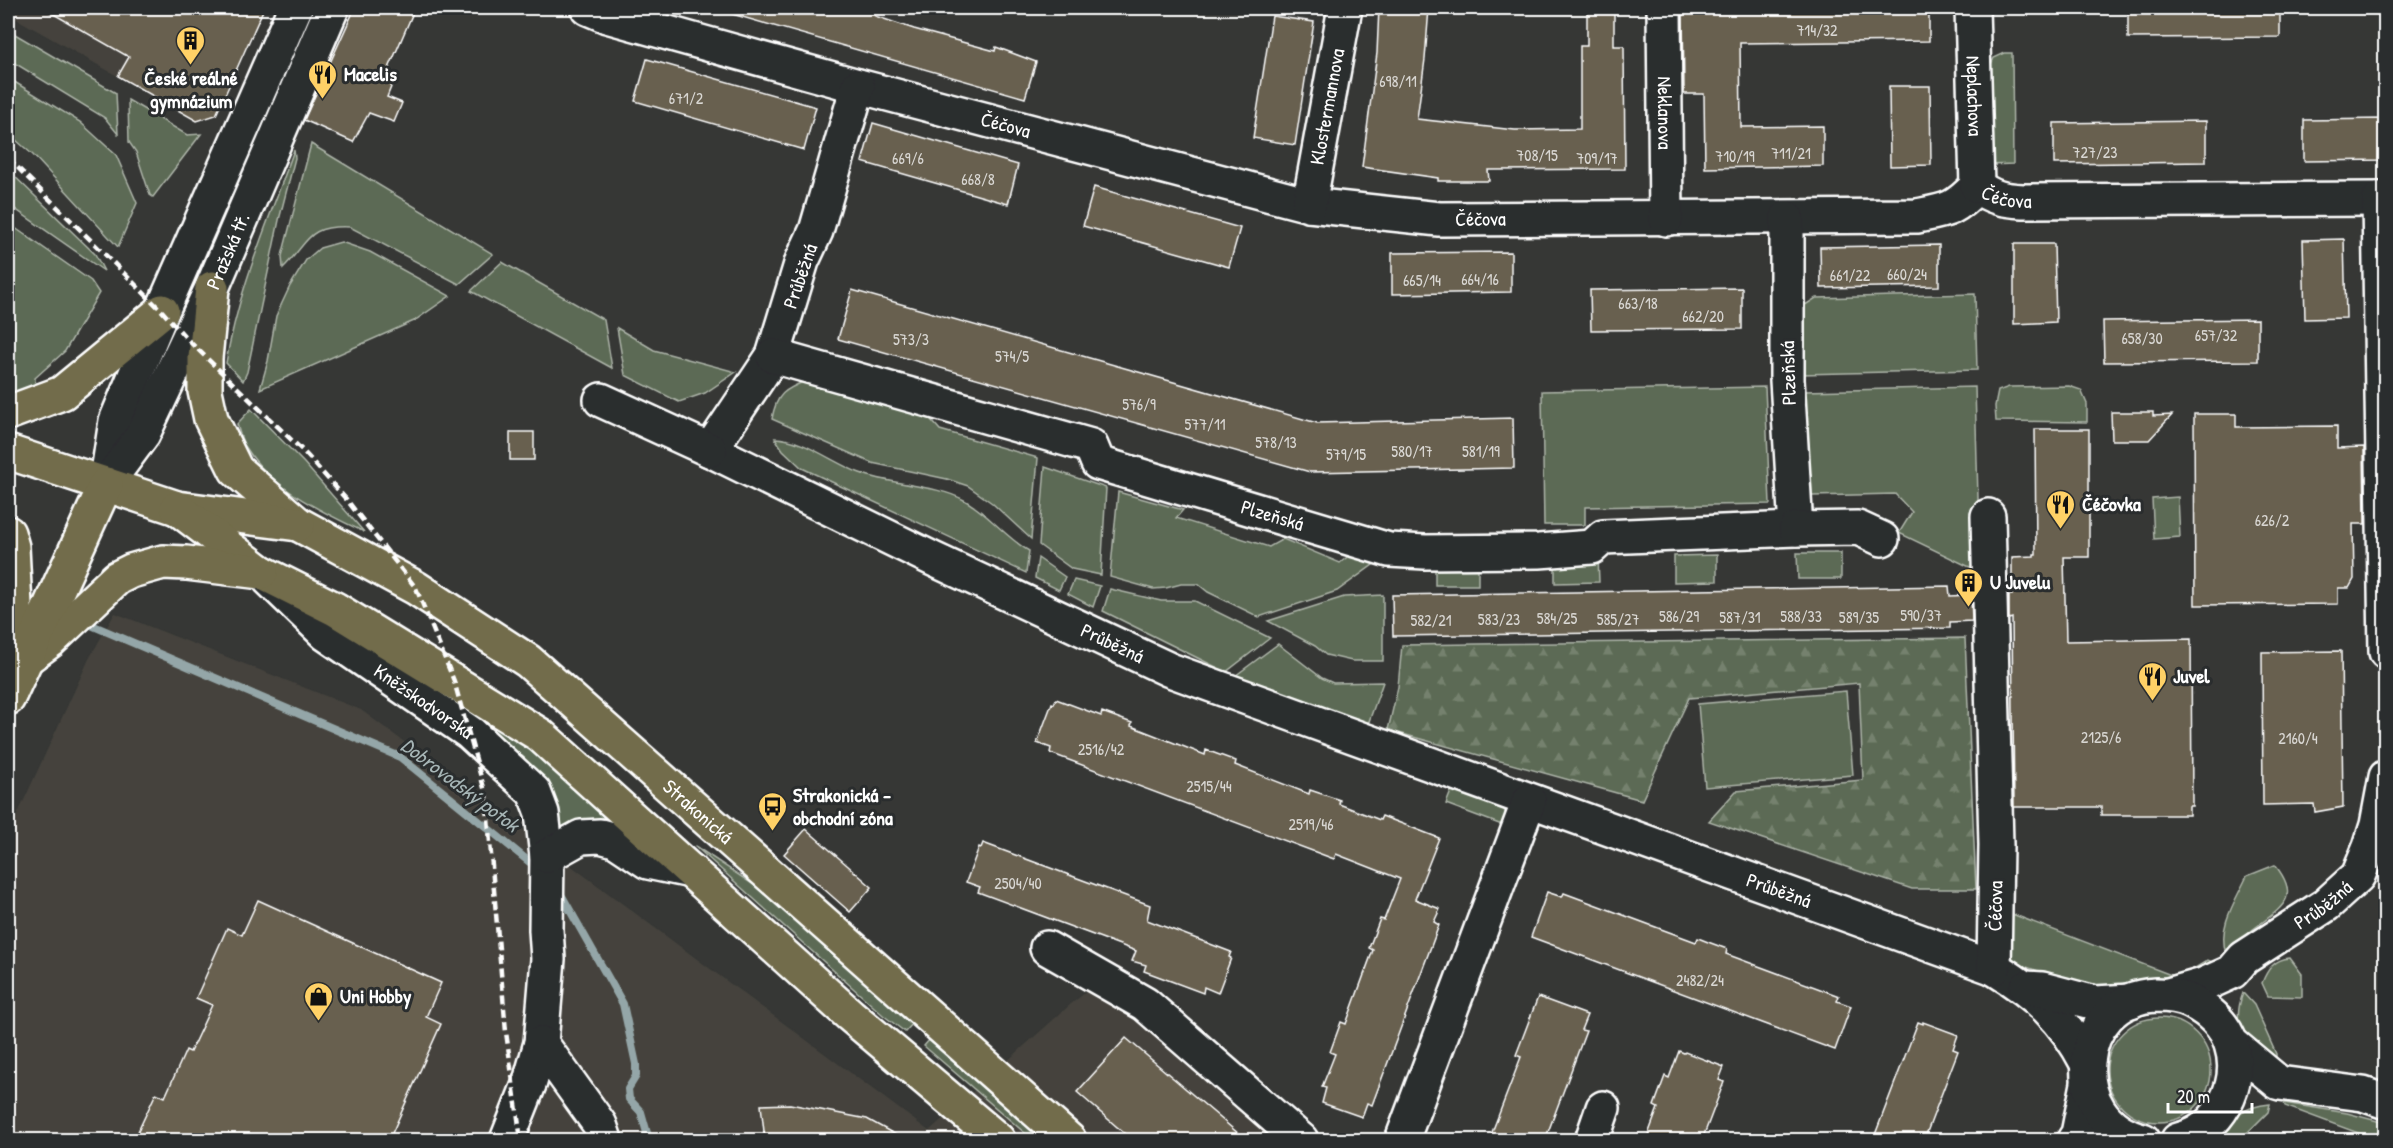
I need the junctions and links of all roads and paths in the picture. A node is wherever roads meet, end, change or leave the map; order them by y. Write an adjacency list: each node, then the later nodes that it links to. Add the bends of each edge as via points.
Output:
1 (295, 8): 14 (street, Pražská tř.)
2 (332, 8): 13 (street, Pražská tř.)
3 (1345, 8): 10 (street, Klostermannova)
4 (1664, 8): 12 (street, Neklanova)
5 (1972, 8): 8 (street, Neplachova)
6 (601, 10): 7 (street, Čéčova)
7 (858, 86): 10 (street, Čéčova); 15 (street, Průběžná, via 816,231 802,261)
8 (1977, 186): 9 (street, Čéčova, via 2002,200 2023,201); 11 (street, Čéčova, via 1948,211 1917,216)
9 (2382, 199): 29 (street)
10 (1309, 205): 12 (street, Čéčova, via 1439,219)
11 (1787, 218): 12 (street, Čéčova); 24 (street, Plzeňská, via 1787,380)
12 (1666, 219)
13 (212, 288): 20 (street, Pražská tř., via 143,434); 23 (main road, via 205,358 205,391 211,419 236,470)
14 (162, 311): 17 (main road, via 62,393); 20 (street, Pražská tř., via 116,421)
15 (773, 356): 18 (street, Průběžná); 24 (street, Plzeňská, via 1091,446 1098,463 1389,550 1539,551 1592,547 1603,537)
16 (601, 400): 18 (street, Průběžná)
17 (8, 413)
18 (710, 450): 32 (street, Průběžná, via 1170,670)
19 (8, 452): 20 (main road)
20 (106, 484): 21 (main road); 28 (main road, Pražská tř.)
21 (177, 508): 23 (main road); 27 (main road)
22 (1988, 516): 37 (street, Čéčova, via 1996,845)
23 (298, 524): 52 (main road, Strakonická, via 416,588 528,661)
24 (1796, 529): 26 (street, Plzeňská, via 1858,528)
25 (8, 533): 28 (main road)
26 (1882, 539)
27 (261, 572): 28 (main road, via 163,562 131,571 117,578 91,603); 34 (street, Kněžskodvorská, via 326,634 470,733 504,762 534,792 542,813); 35 (main road, via 335,609 540,735)
28 (32, 641): 30 (main road, Pražská tř.)
29 (2385, 652)
30 (8, 698)
31 (2385, 777): 33 (street, Průběžná)
32 (1529, 801): 37 (street, Průběžná); 54 (street)
33 (2381, 824): 38 (street, Průběžná, via 2358,876 2326,904 2244,958)
34 (547, 858): 35 (street, via 581,837 600,836 615,840 648,862); 43 (street, Kněžskodvorská, via 548,959)
35 (691, 871): 51 (main road, via 850,1015)
36 (1047, 948): 53 (street, via 1145,1004)
37 (1994, 968): 39 (street, Průběžná)
38 (2232, 972): 40 (street, Průběžná); 42 (street)
39 (2026, 988): 41 (street, Průběžná, via 2095,1003); 44 (street, Průběžná, via 2073,1036)
40 (2168, 995): 41 (street, Průběžná); 42 (street, via 2203,1008)
41 (2131, 1001): 44 (street, via 2101,1025 2091,1043)
42 (2225, 1033): 45 (street); 46 (street, via 2235,1066)
43 (541, 1043): 49 (street, Kněžskodvorská); 50 (street, via 600,1125)
44 (2087, 1074): 56 (street); 57 (street, Průběžná, via 2095,1104 2108,1121)
45 (2279, 1083): 46 (street); 47 (street, via 2363,1094)
46 (2230, 1096): 58 (street, via 2212,1122)
47 (2385, 1102)
48 (1603, 1108): 55 (street)
49 (507, 1140)
50 (605, 1140)
51 (998, 1140)
52 (1069, 1140)
53 (1301, 1140)
54 (1402, 1140)
55 (1592, 1140)
56 (2074, 1140)
57 (2137, 1140)
58 (2184, 1140)

